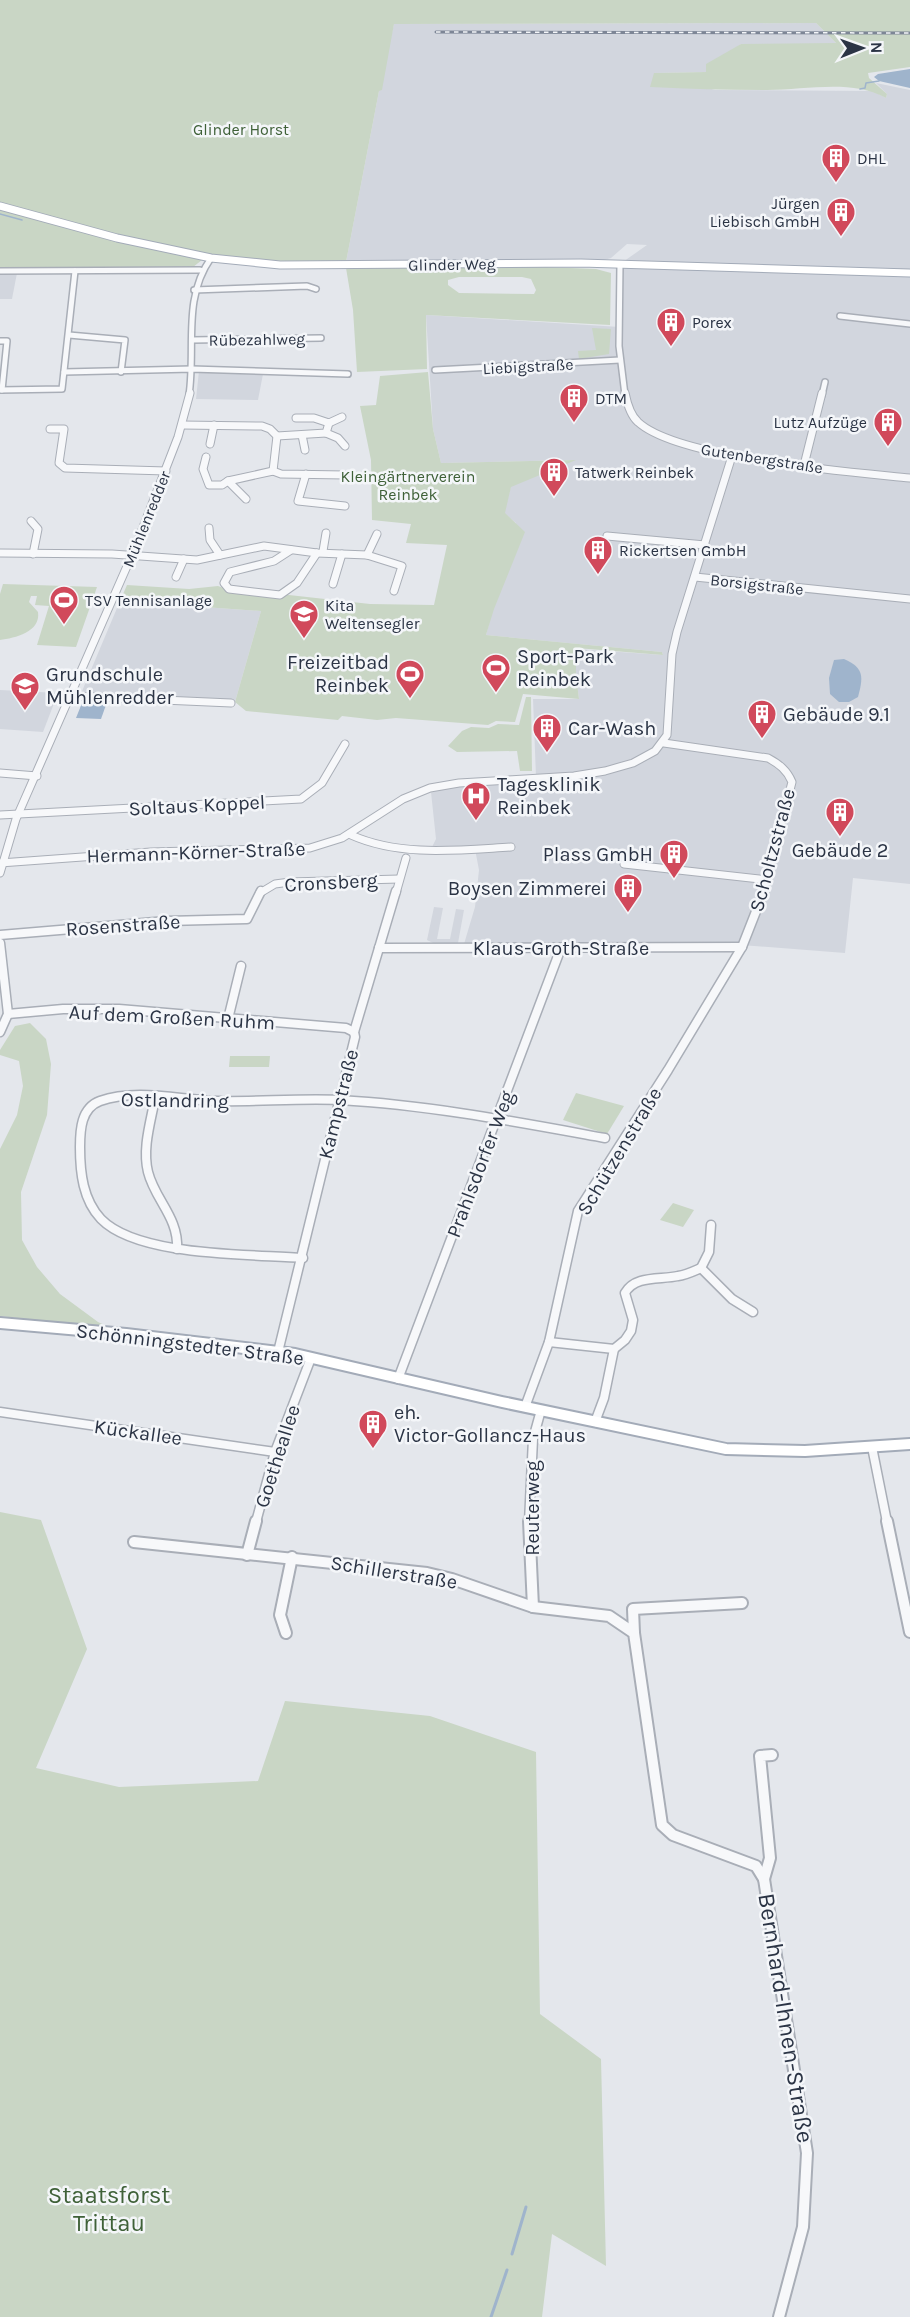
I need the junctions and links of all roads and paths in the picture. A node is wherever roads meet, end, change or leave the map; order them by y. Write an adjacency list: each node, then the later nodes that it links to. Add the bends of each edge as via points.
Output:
1 (0, 206): 2 (main road, Glinder Weg, via 117,238)
2 (212, 258): 3 (main road, Glinder Weg, via 280,265); 4 (street, Mühlenredder)
3 (620, 264): 7 (main road, Glinder Weg); 16 (street, Gutenbergstraße)
4 (200, 270): 6 (street); 9 (street, Mühlenredder)
5 (0, 271): 6 (street)
6 (75, 271): 12 (street)
7 (910, 273)
8 (316, 289): 9 (street, via 307,286)
9 (194, 290): 15 (street, Mühlenredder)
10 (840, 316): 11 (street)
11 (910, 324)
12 (69, 335): 19 (street); 20 (street, via 125,340)
13 (321, 338): 15 (street, Rübezahlweg)
14 (0, 340): 23 (street, via 7,341)
15 (192, 340): 17 (street, Mühlenredder)
16 (620, 360): 18 (street, Liebigstraße); 36 (street, Gutenbergstraße, via 628,407 648,432)
17 (192, 369): 20 (street); 21 (street); 27 (street, Mühlenredder)
18 (435, 370)
19 (64, 372): 20 (street); 23 (street, via 62,389)
20 (121, 372)
21 (348, 374)
22 (825, 382): 38 (street)
23 (1, 390)
24 (342, 417): 26 (street)
25 (296, 418): 26 (street)
26 (329, 423): 30 (street)
27 (182, 425): 28 (street); 39 (street, Mühlenredder)
28 (214, 425): 32 (street, via 262,426); 33 (street)
29 (50, 429): 39 (street, via 64,429 59,463 65,468)
30 (326, 433): 31 (street); 34 (street)
31 (302, 435): 32 (street); 35 (street)
32 (277, 436): 40 (street)
33 (210, 444)
34 (345, 446)
35 (305, 450)
36 (732, 456): 38 (street, Gutenbergstraße); 52 (street, Borsigstraße)
37 (206, 457): 44 (street, via 203,469 209,486)
38 (804, 465): 43 (street, Gutenbergstraße)
39 (166, 471): 58 (street, Mühlenredder)
40 (273, 471): 41 (street); 44 (street)
41 (306, 474): 42 (street); 46 (street, via 298,501)
42 (345, 475)
43 (910, 478)
44 (228, 481): 45 (street)
45 (246, 499)
46 (345, 506)
47 (31, 521): 56 (street, via 38,529)
48 (209, 528): 59 (street, via 210,540)
49 (327, 533): 54 (street)
50 (377, 534): 60 (street)
51 (607, 536): 52 (street)
52 (705, 545): 63 (street, Borsigstraße)
53 (291, 550): 54 (street); 54 (street, via 274,561 230,572 224,583 229,589 243,592 280,594 297,583); 59 (street, via 264,546)
54 (320, 552): 57 (street)
55 (0, 554): 56 (street)
56 (33, 554): 58 (street)
57 (342, 554): 60 (street); 64 (street)
58 (132, 555): 61 (street); 67 (street, Mühlenredder)
59 (220, 555): 61 (street)
60 (367, 555): 65 (street, via 402,566)
61 (183, 559): 62 (street)
62 (177, 577)
63 (695, 577): 66 (street, Borsigstraße); 69 (street, via 672,654)
64 (333, 584)
65 (394, 591)
66 (910, 599)
67 (72, 696): 68 (street); 72 (street, Mühlenredder)
68 (231, 704)
69 (664, 743): 75 (street, Hermann-Körner-Straße, via 639,762 618,769 433,788 403,799); 82 (street, Scholtzstraße, via 760,755 789,774 789,799)
70 (345, 744): 74 (street, Soltaus Koppel, via 318,790 302,799)
71 (0, 773): 72 (street)
72 (37, 776): 74 (street, Mühlenredder)
73 (0, 815): 74 (street, Soltaus Koppel)
74 (20, 815): 78 (street, Mühlenredder)
75 (351, 835): 76 (street, via 370,843 430,851); 78 (street, Hermann-Körner-Straße, via 316,847 291,850 169,851)
76 (511, 847)
77 (406, 858): 81 (street, Kampstraße)
78 (1, 863): 80 (street, Mühlenredder)
79 (624, 864): 82 (street)
80 (0, 873)
81 (399, 879): 83 (street, Cronsberg, via 272,885 261,891); 87 (street, Kampstraße)
82 (768, 880): 86 (street, Scholtzstraße)
83 (247, 920): 84 (street, Rosenstraße, via 167,921)
84 (0, 935)
85 (0, 943): 90 (street)
86 (742, 947): 88 (street, Klaus-Groth-Straße); 104 (street, Schützenstraße, via 578,1210)
87 (379, 948): 88 (street, Klaus-Groth-Straße); 93 (street, Kampstraße)
88 (561, 948): 96 (street, Prahlsdorfer Weg)
89 (241, 966): 91 (street)
90 (8, 1014): 91 (street, Auf dem Großen Ruhm, via 99,1008); 92 (street)
91 (228, 1019): 93 (street, Auf dem Großen Ruhm, via 346,1028)
92 (0, 1032)
93 (354, 1032): 95 (street, Kampstraße)
94 (156, 1098): 95 (street, Ostlandring); 99 (street, via 146,1156 148,1171 177,1231); 99 (street, Ostlandring, via 112,1099 88,1107 81,1130 81,1180 86,1198 105,1223 127,1238)
95 (339, 1100): 96 (street, Ostlandring); 100 (street, Kampstraße)
96 (497, 1118): 97 (street, Ostlandring); 108 (street, Prahlsdorfer Weg)
97 (605, 1138)
98 (711, 1225): 101 (street, via 709,1252)
99 (177, 1250): 100 (street, Ostlandring)
100 (303, 1258): 106 (street, Kampstraße)
101 (701, 1268): 102 (street, via 740,1307); 105 (street, via 629,1286 625,1293 633,1320 631,1331)
102 (753, 1312)
103 (0, 1323): 106 (main road, Schönningstedter Straße)
104 (549, 1342): 105 (street); 109 (street, Schützenstraße)
105 (614, 1349): 112 (street)
106 (278, 1352): 107 (main road, Schönningstedter Straße)
107 (311, 1358): 108 (main road, Schönningstedter Straße); 115 (street, Goetheallee)
108 (398, 1379): 109 (main road, Schönningstedter Straße)
109 (525, 1407): 110 (main road, Schönningstedter Straße)
110 (541, 1410): 112 (main road, Schönningstedter Straße); 120 (street, Reuterweg, via 533,1439 529,1524)
111 (0, 1412): 115 (street, Kückallee)
112 (595, 1422): 114 (main road, Schönningstedter Straße, via 737,1450)
113 (910, 1444): 114 (main road, Schönningstedter Straße)
114 (872, 1447): 121 (street)
115 (275, 1452): 117 (street, Goetheallee)
116 (134, 1542): 117 (street, Schillerstraße)
117 (247, 1555): 118 (street, Schillerstraße)
118 (292, 1557): 120 (street, Schillerstraße, via 427,1573); 122 (street, via 280,1615)
119 (742, 1604): 123 (street, Bernhard-Ihnen-Straße, via 633,1609)
120 (533, 1607): 123 (street, Schillerstraße, via 609,1616)
121 (910, 1632)
122 (286, 1633)
123 (634, 1633): 125 (street, Bernhard-Ihnen-Straße, via 662,1825 673,1835 756,1866)
124 (772, 1755): 125 (street, via 760,1756 770,1858)
125 (764, 1879): 126 (street, Bernhard-Ihnen-Straße, via 807,2153 803,2227)
126 (779, 2317)

